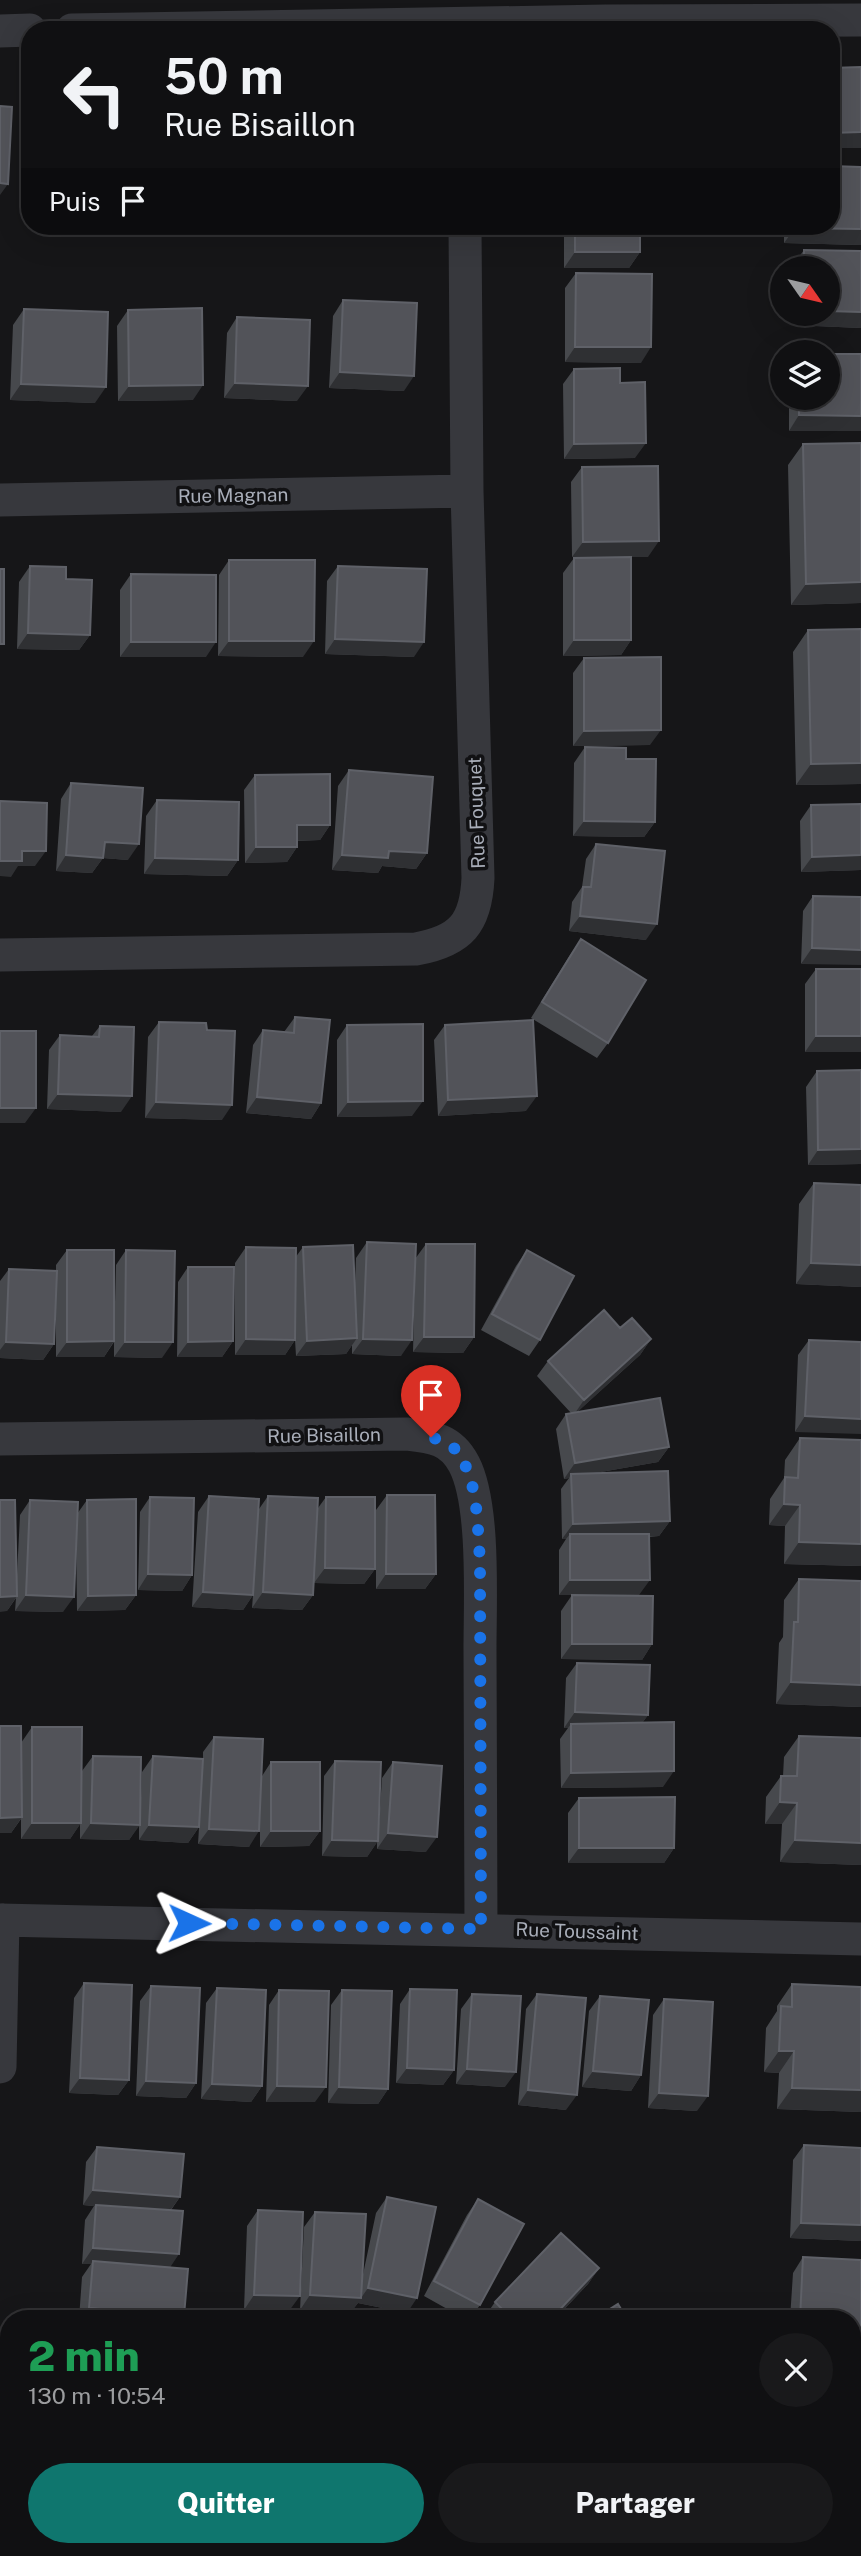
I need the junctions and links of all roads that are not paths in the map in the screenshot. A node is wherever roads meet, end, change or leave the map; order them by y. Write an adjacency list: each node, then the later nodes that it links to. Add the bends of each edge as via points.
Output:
1 (861, 20): 2 (street)
2 (804, 21)
3 (21, 30): 4 (street)
4 (0, 31)
5 (465, 235): 6 (street, Rue Fouquet)
6 (467, 491): 7 (street, Rue Magnan); 8 (street, Rue Fouquet, via 478,898 469,922 455,936 416,949)
7 (0, 500)
8 (0, 955)
9 (0, 1438): 11 (street, Rue Bisaillon, via 407,1434 431,1437 453,1447 472,1486 480,1560)
10 (1, 1920): 11 (street, Rue Toussaint); 13 (street)
11 (481, 1929): 12 (street, Rue Toussaint)
12 (861, 1939)
13 (0, 2067)

